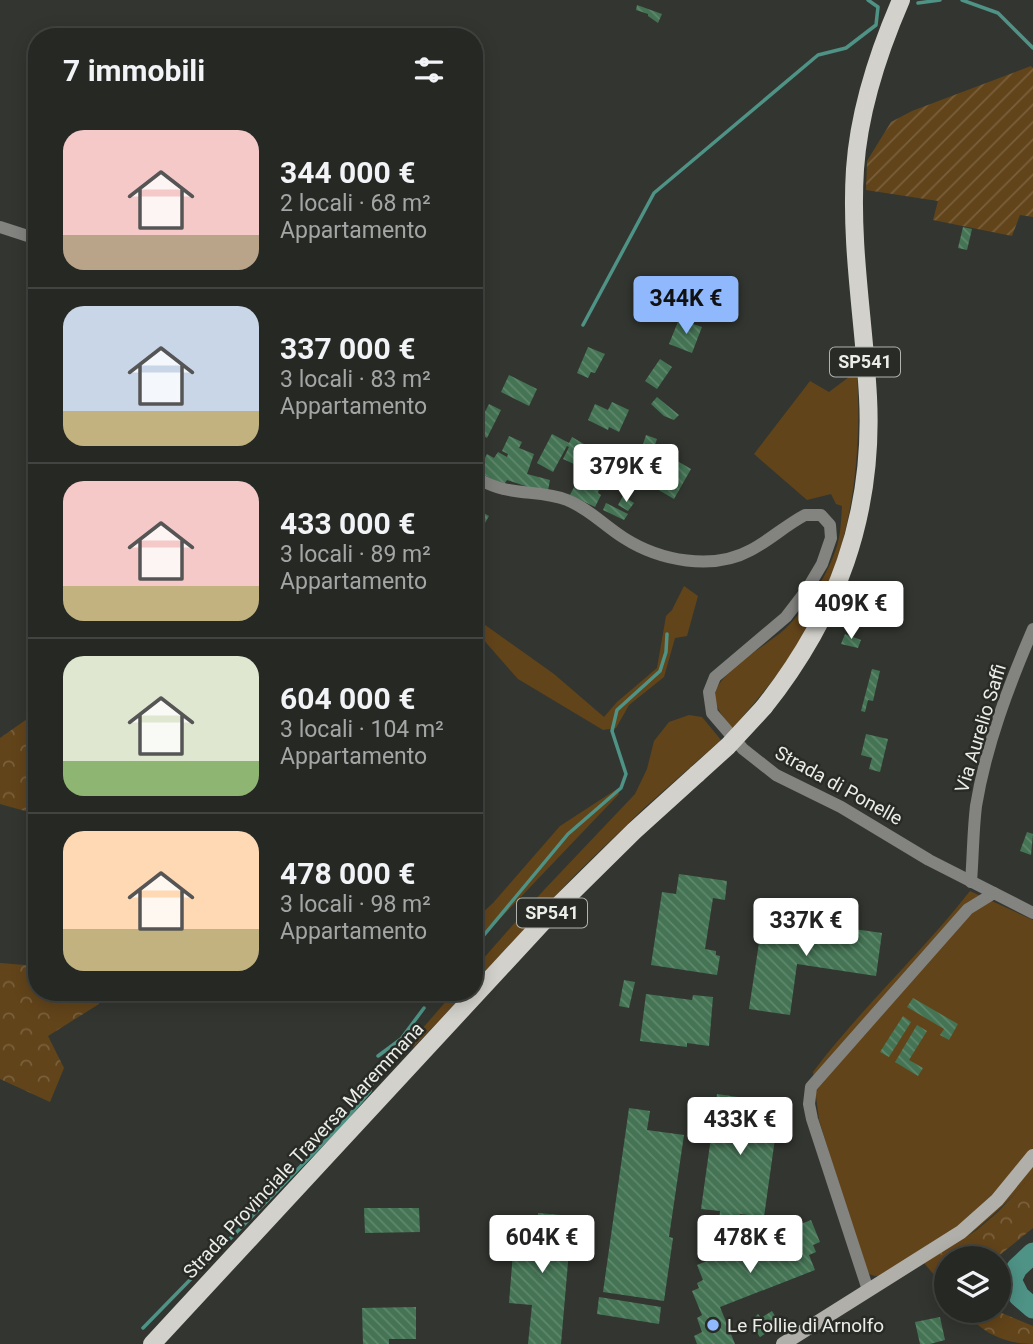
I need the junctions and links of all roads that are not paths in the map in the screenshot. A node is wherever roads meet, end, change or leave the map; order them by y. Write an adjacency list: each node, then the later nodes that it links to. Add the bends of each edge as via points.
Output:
1 (901, 0): 9 (main road, Strada Provinciale Traversa Maremmana / SP541, bridge, via 884,42 859,133 856,248 869,424 867,463 847,560 827,609 797,663 764,707 555,909)
2 (0, 227): 3 (street)
3 (28, 236)
4 (483, 481): 6 (street, Strada di Ponelle, via 503,489 568,500 629,541 679,559 734,557 805,515 825,518 831,525 831,538 806,591 781,622 715,677 709,692 710,709 743,749 776,775)
5 (1033, 629): 6 (street, Via Aurelio Saffi, via 1007,694 980,787)
6 (971, 882): 7 (street, Strada di Ponelle)
7 (994, 893): 8 (street, Strada di Ponelle); 12 (street, via 968,909 811,1087 811,1119)
8 (1033, 913)
9 (483, 987)
10 (470, 1001): 13 (main road, Strada Provinciale Traversa Maremmana / SP541, bridge)
11 (1033, 1156): 12 (street, via 974,1222)
12 (868, 1290): 14 (street)
13 (152, 1344)
14 (783, 1344)

